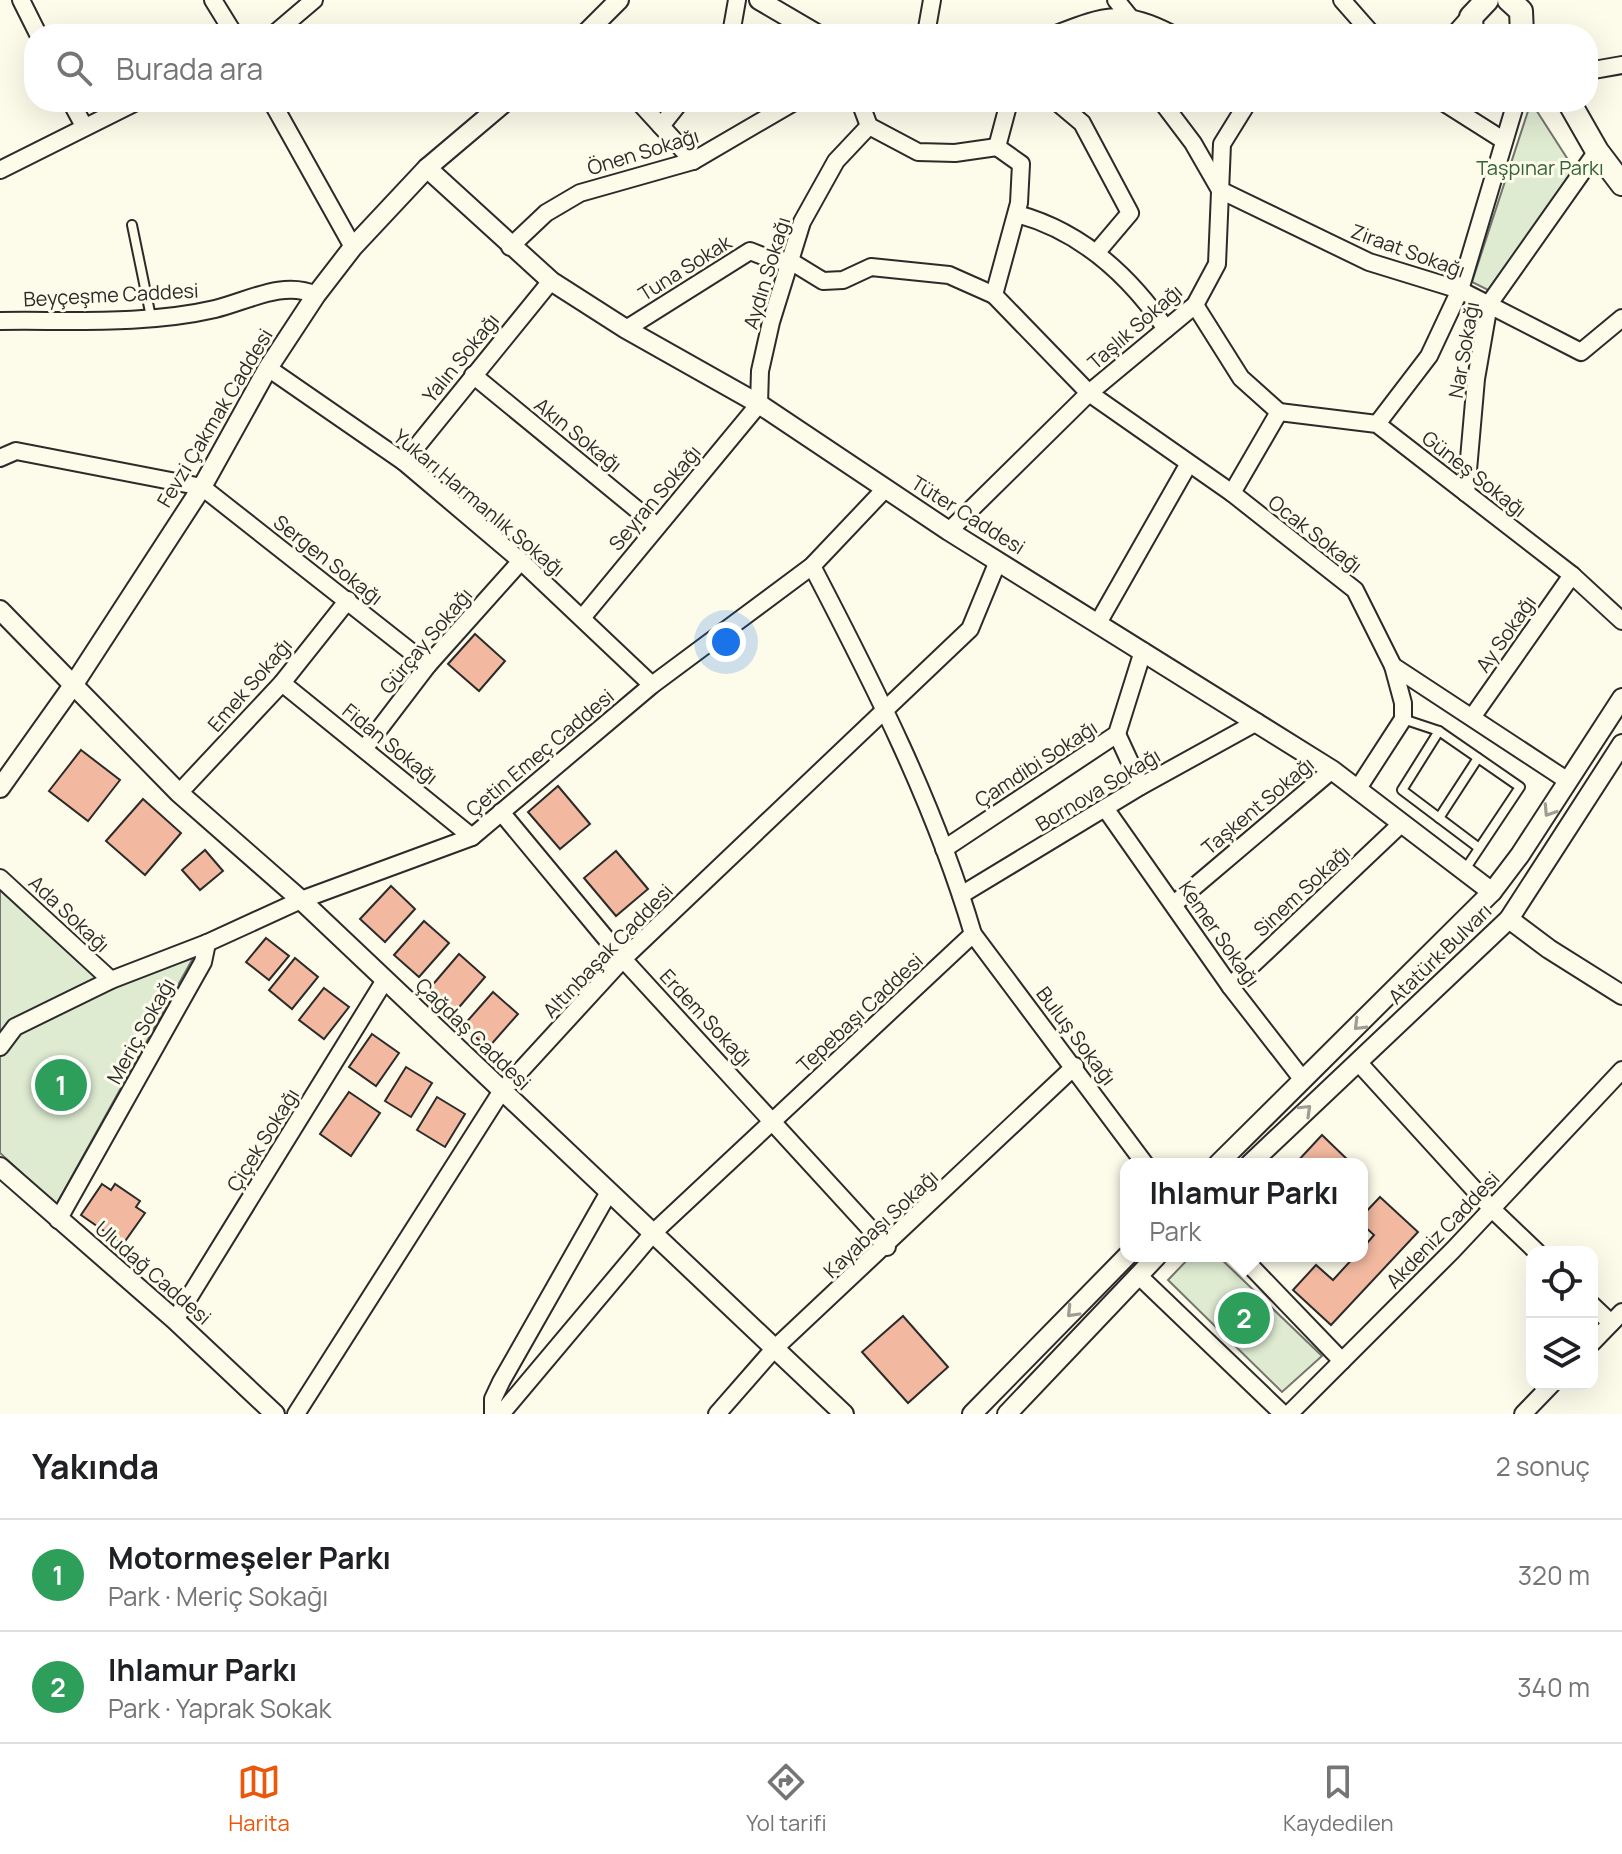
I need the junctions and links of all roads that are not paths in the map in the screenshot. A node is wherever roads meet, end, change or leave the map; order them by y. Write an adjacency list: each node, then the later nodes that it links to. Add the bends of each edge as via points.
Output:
1 (21, 0): 15 (street)
2 (213, 0): 16 (street)
3 (314, 0): 17 (street)
4 (619, 0): 18 (street)
5 (737, 0): 19 (street)
6 (932, 0): 21 (street)
7 (1116, 0): 12 (street)
8 (1342, 0): 25 (street)
9 (1487, 0): 26 (main road)
10 (1509, 0): 14 (main road)
11 (766, 1): 20 (street)
12 (1129, 16): 13 (street); 24 (street)
13 (1098, 19): 22 (street); 23 (street)
14 (1526, 23)
15 (33, 24)
16 (228, 24)
17 (286, 24)
18 (595, 24)
19 (733, 24)
20 (801, 24)
21 (928, 24)
22 (1085, 24)
23 (1102, 24)
24 (1147, 24)
25 (1363, 24)
26 (1470, 24)
27 (1622, 65): 28 (street)
28 (1598, 69)
29 (76, 112): 44 (street)
30 (114, 112): 44 (street)
31 (278, 112): 57 (street)
32 (493, 112): 51 (street, Fevzi Çakmak Caddesi)
33 (648, 112): 45 (street)
34 (672, 112): 45 (street)
35 (777, 112): 50 (street, Önen Sokağı)
36 (864, 112): 46 (street)
37 (1006, 112): 48 (street)
38 (1069, 112): 59 (street, via 1082,123 1130,213)
39 (1170, 112): 54 (street)
40 (1242, 112): 54 (street, Taşlık Sokağı, via 1222,144)
41 (1459, 112): 47 (street)
42 (1513, 112): 47 (street)
43 (1575, 112): 49 (main road)
44 (84, 126): 52 (street)
45 (661, 126): 50 (street)
46 (869, 126): 48 (street, via 918,152); 60 (street, Aydın Sokağı, via 836,161 802,222)
47 (1503, 140): 62 (street)
48 (997, 147): 55 (street, via 1021,164)
49 (1597, 151): 53 (main road); 65 (street, Nar Sokağı)
50 (693, 161): 58 (street, Önen Sokağı, via 580,193 546,213)
51 (427, 168): 57 (street, Fevzi Çakmak Caddesi); 58 (street, Tüter Caddesi)
52 (0, 170)
53 (1622, 184)
54 (1220, 190): 62 (street, Ziraat Sokağı, via 1369,262); 66 (street, Taşlık Sokağı, via 1217,264)
55 (1017, 214): 59 (street, via 1045,222); 64 (street)
56 (132, 225): 67 (lane)
57 (353, 247): 63 (street, Fevzi Çakmak Caddesi)
58 (510, 247): 61 (street, Tüter Caddesi)
59 (1097, 252): 71 (street)
60 (792, 262): 64 (street, Tuna Sokak, via 823,281 843,280 871,267 949,275); 70 (street, Tuna Sokak, via 750,251); 75 (street, Aydın Sokağı, via 771,322)
61 (551, 281): 70 (street, Tüter Caddesi); 73 (street, Yalın Sokağı)
62 (1460, 290): 65 (street, Ziraat Sokağı); 77 (street, via 1429,356)
63 (316, 295): 67 (street, Beyçeşme Caddesi, via 288,288 213,309); 72 (street, Fevzi Çakmak Caddesi)
64 (994, 295): 74 (street, Ocak Sokağı)
65 (1489, 304): 68 (street, Ziraat Sokağı, via 1581,352); 84 (street, Nar Sokağı)
66 (1195, 305): 71 (street, Taşlık Sokağı); 76 (street, via 1241,378)
67 (151, 317): 69 (street, Beyçeşme Caddesi)
68 (1622, 318)
69 (0, 321)
70 (626, 329): 75 (street, Tüter Caddesi)
71 (1166, 329): 74 (street, Taşlık Sokağı)
72 (268, 368): 79 (street, Yukarı Harmanlık Sokağı); 81 (street, Fevzi Çakmak Caddesi)
73 (473, 375): 79 (street, Yalın Sokağı); 85 (street, Akın Sokağı)
74 (1089, 393): 80 (street, Ocak Sokağı); 86 (street, Taşlık Sokağı)
75 (759, 404): 82 (street, Tüter Caddesi); 85 (street, Seyran Sokağı)
76 (1279, 412): 77 (street); 83 (street)
77 (1377, 424): 84 (street, Güneş Sokağı)
78 (0, 458): 81 (street, via 16,451)
79 (404, 462): 87 (street, Yukarı Harmanlık Sokağı)
80 (1188, 465): 83 (street, Ocak Sokağı); 95 (street)
81 (202, 487): 91 (street, Sergen Sokağı); 100 (street, Fevzi Çakmak Caddesi)
82 (885, 489): 86 (street, Tüter Caddesi); 89 (street, Çetin Emeç Caddesi)
83 (1232, 493): 98 (street, Ocak Sokağı, via 1355,590)
84 (1466, 493): 90 (street, Güneş Sokağı)
85 (657, 526): 93 (street, Seyran Sokağı)
86 (949, 531): 88 (street, Tüter Caddesi)
87 (521, 561): 93 (street, Yukarı Harmanlık Sokağı); 97 (street, Gürçay Sokağı)
88 (998, 561): 95 (street, Tüter Caddesi); 103 (street, Altınbaşak Caddesi, via 970,629)
89 (812, 566): 101 (street, Çetin Emeç Caddesi); 103 (street)
90 (1572, 575): 94 (street, Güneş Sokağı); 104 (street, Ay Sokağı)
91 (348, 600): 97 (street, Sergen Sokağı); 99 (street, Emek Sokağı)
92 (0, 610): 100 (street, Çağdaş Caddesi)
93 (582, 618): 101 (street, Yukarı Harmanlık Sokağı)
94 (1622, 621)
95 (1098, 623): 96 (street, Tüter Caddesi)
96 (1143, 651): 106 (street, Tüter Caddesi); 108 (street, Çamdibi Sokağı)
97 (428, 665): 110 (street, Gürçay Sokağı)
98 (1393, 666): 104 (street); 105 (street, Ocak Sokağı)
99 (282, 683): 110 (street, Fidan Sokağı); 117 (street, Emek Sokağı)
100 (74, 684): 115 (street, Fevzi Çakmak Caddesi); 117 (street, Çağdaş Caddesi)
101 (652, 685): 119 (street, Çetin Emeç Caddesi)
102 (1622, 698): 113 (street)
103 (885, 708): 124 (street); 134 (street, Altınbaşak Caddesi)
104 (1473, 716): 113 (street)
105 (1403, 719): 107 (lane); 116 (street)
106 (1257, 722): 112 (street, Tüter Caddesi); 114 (street, Bornova Sokağı)
107 (1439, 731): 111 (lane); 120 (lane, via 1402,790)
108 (1117, 734): 114 (street); 124 (street, Çamdibi Sokağı)
109 (1622, 744): 131 (street, Atatürk Bulvarı)
110 (364, 749): 122 (street, Fidan Sokağı)
111 (1478, 758): 120 (lane); 123 (lane, via 1520,787)
112 (1332, 770): 116 (street, Tüter Caddesi); 130 (street, Taşkent Sokağı)
113 (1568, 781): 127 (street, one-way to 127)
114 (1141, 786): 118 (street, Bornova Sokağı)
115 (0, 788)
116 (1357, 790): 121 (street, Tüter Caddesi)
117 (179, 793): 129 (street, Çağdaş Caddesi)
118 (1105, 808): 128 (street, Bornova Sokağı); 130 (street, Kemer Sokağı)
119 (501, 812): 122 (street, Çetin Emeç Caddesi); 134 (street, Erdem Sokağı)
120 (1439, 818): 123 (lane)
121 (1401, 824): 125 (street, Tüter Caddesi); 137 (street, Sinem Sokağı)
122 (472, 837): 129 (street, Çetin Emeç Caddesi)
123 (1479, 848): 125 (lane)
124 (944, 849): 128 (street)
125 (1464, 871): 127 (street, Tüter Caddesi)
126 (0, 878): 135 (street, Ada Sokağı)
127 (1492, 892): 143 (street, one-way to 143)
128 (961, 895): 132 (street)
129 (301, 900): 133 (street, Çetin Emeç Caddesi); 136 (street, Çağdaş Caddesi)
130 (1174, 904): 137 (street, Kemer Sokağı)
131 (1509, 919): 138 (street); 140 (street, Atatürk Bulvarı)
132 (973, 934): 141 (street, Buluş Sokağı); 145 (street, Tepebaşı Caddesi)
133 (207, 943): 135 (street, Çetin Emeç Caddesi); 152 (street, Meriç Sokağı, via 203,962)
134 (623, 959): 144 (street, Altınbaşak Caddesi); 145 (street, Erdem Sokağı)
135 (111, 980): 139 (street, Çetin Emeç Caddesi, via 15,1027)
136 (385, 980): 144 (street, Çağdaş Caddesi); 162 (street, Çiçek Sokağı)
137 (1230, 986): 143 (street, Kemer Sokağı)
138 (1622, 995)
139 (0, 1047)
140 (1358, 1062): 148 (street, Atatürk Bulvarı, one-way to 140); 151 (street)
141 (1075, 1066): 146 (street, Buluş Sokağı); 155 (street, Kayabaşı Sokağı)
142 (1622, 1070): 151 (street, Akdeniz Caddesi)
143 (1303, 1080): 147 (street)
144 (501, 1092): 150 (street, Çağdaş Caddesi); 168 (street, Altınbaşak Caddesi)
145 (774, 1120): 153 (street, Tepebaşı Caddesi); 155 (street, Erdem Sokağı)
146 (1141, 1158)
147 (1224, 1158)
148 (1256, 1158)
149 (0, 1167): 152 (street, Uludağ Caddesi)
150 (609, 1192): 153 (street, Çağdaş Caddesi); 169 (street, via 501,1382)
151 (1492, 1209): 154 (street); 165 (street, Akdeniz Caddesi)
152 (58, 1220): 162 (street, Uludağ Caddesi)
153 (654, 1232): 164 (street, Çağdaş Caddesi); 170 (street, Tepebaşı Caddesi)
154 (1531, 1246)
155 (887, 1247): 164 (street, Kayabaşı Sokağı)
156 (1121, 1262): 173 (street, one-way to 173)
157 (1151, 1262): 159 (street)
158 (1247, 1262): 165 (street)
159 (1138, 1275): 174 (street); 175 (street)
160 (1598, 1308): 161 (street)
161 (1616, 1318): 163 (street)
162 (175, 1320): 167 (street, Uludağ Caddesi)
163 (1598, 1337)
164 (773, 1350): 171 (street, Kayabaşı Sokağı); 172 (street, Çağdaş Caddesi)
165 (1342, 1361): 175 (street, Akdeniz Caddesi)
166 (1546, 1390): 176 (street)
167 (275, 1414)
168 (296, 1414)
169 (493, 1414)
170 (501, 1414)
171 (717, 1414)
172 (844, 1414)
173 (972, 1414)
174 (1007, 1414)
175 (1286, 1414)
176 (1523, 1414)

